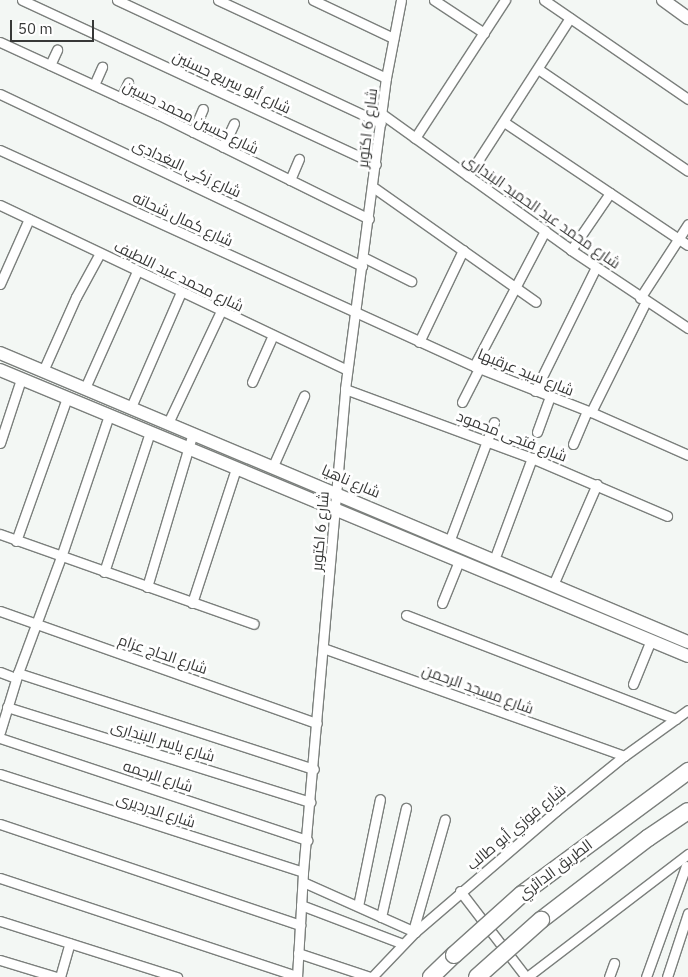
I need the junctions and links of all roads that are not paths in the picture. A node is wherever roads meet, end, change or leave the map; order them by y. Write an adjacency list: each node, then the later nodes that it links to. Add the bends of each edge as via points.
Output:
1 (22, 0): 34 (street, شارع أبو سريع حسنين)
2 (117, 0): 26 (street, شارع محمد عبد الحميد البندارى)
3 (218, 0): 19 (street)
4 (313, 0): 13 (street)
5 (401, 0): 13 (street, شارع 6 اكتوبر)
6 (434, 0): 12 (street)
7 (505, 0): 12 (street)
8 (544, 0): 10 (street)
9 (663, 0): 11 (main road)
10 (570, 18): 18 (street); 24 (street)
11 (688, 18)
12 (484, 33): 30 (street)
13 (393, 38): 19 (street, شارع 6 اكتوبر)
14 (0, 42): 16 (street, شارع حسين محمد حسين)
15 (57, 50): 16 (street)
16 (50, 65): 21 (street, شارع حسين محمد حسين)
17 (102, 67): 21 (street)
18 (538, 69): 27 (street); 35 (street)
19 (386, 78): 26 (street, شارع 6 اكتوبر)
20 (128, 83): 23 (street)
21 (94, 85): 23 (street, شارع حسين محمد حسين)
22 (0, 94): 50 (street, شارع زكي البغدادى)
23 (121, 98): 29 (street, شارع حسين محمد حسين)
24 (688, 98)
25 (203, 109): 29 (street)
26 (382, 119): 30 (street, شارع محمد عبد الحميد البندارى); 34 (street, شارع 6 اكتوبر)
27 (504, 122): 36 (street); 39 (street)
28 (234, 123): 31 (street)
29 (193, 132): 31 (street, شارع حسين محمد حسين)
30 (415, 138): 36 (street, شارع محمد عبد الحميد البندارى)
31 (223, 147): 37 (street, شارع حسين محمد حسين)
32 (0, 150): 60 (street, شارع كمال شحاته)
33 (299, 159): 37 (street)
34 (376, 164): 38 (street, شارع 6 اكتوبر)
35 (688, 171)
36 (468, 176): 44 (street, شارع محمد عبد الحميد البندارى)
37 (290, 180): 42 (street, شارع حسين محمد حسين)
38 (373, 187): 42 (street, شارع 6 اكتوبر); 47 (street)
39 (610, 193): 45 (street); 48 (street)
40 (0, 205): 41 (street, شارع محمد عبد اللطيف)
41 (29, 219): 49 (street, شارع محمد عبد اللطيف); 54 (street)
42 (369, 219): 50 (street, شارع 6 اكتوبر)
43 (688, 224): 45 (street)
44 (545, 231): 48 (street, شارع محمد عبد الحميد البندارى); 55 (street)
45 (679, 239): 46 (street); 57 (street)
46 (688, 245)
47 (463, 250): 55 (street); 63 (street)
48 (572, 250): 51 (street, شارع محمد عبد الحميد البندارى)
49 (100, 253): 52 (street, شارع محمد عبد اللطيف); 68 (street, via 76,296)
50 (362, 262): 53 (street, شارع زكي البغدادى); 60 (street, شارع 6 اكتوبر)
51 (596, 267): 57 (street, شارع محمد عبد الحميد البندارى); 73 (street)
52 (137, 271): 56 (street, شارع محمد عبد اللطيف); 71 (street)
53 (411, 281)
54 (0, 284)
55 (516, 287): 58 (street); 65 (street)
56 (181, 292): 59 (street, شارع محمد عبد اللطيف); 78 (street)
57 (643, 299): 61 (street, شارع محمد عبد الحميد البندارى); 79 (street)
58 (536, 302)
59 (221, 311): 62 (street, شارع محمد عبد اللطيف); 82 (street)
60 (355, 313): 63 (street, شارع سيد عرقبها); 67 (street, شارع 6 اكتوبر)
61 (688, 328)
62 (273, 335): 67 (street, شارع محمد عبد اللطيف); 70 (street)
63 (419, 342): 65 (street, شارع سيد عرقبها)
64 (0, 353): 68 (main road, شارع ناهيا)
65 (477, 367): 73 (street, شارع سيد عرقبها); 77 (street)
66 (0, 370): 69 (main road)
67 (347, 370): 72 (street, شارع 6 اكتوبر)
68 (43, 371): 71 (main road, شارع ناهيا)
69 (21, 379): 76 (main road); 87 (street)
70 (252, 382)
71 (85, 388): 78 (main road, شارع ناهيا)
72 (345, 389): 86 (street, شارع فتحى محمود); 95 (street, شارع 6 اكتوبر)
73 (535, 391): 75 (street, شارع سيد عرقبها)
74 (304, 396): 92 (street)
75 (550, 397): 79 (street, شارع سيد عرقبها); 84 (street)
76 (67, 398): 80 (main road); 99 (street)
77 (462, 402)
78 (130, 407): 82 (main road, شارع ناهيا)
79 (589, 411): 88 (street); 90 (street, شارع سيد عرقبها)
80 (109, 416): 83 (main road); 101 (street)
81 (494, 422): 86 (street)
82 (168, 423): 85 (main road, شارع ناهيا)
83 (150, 432): 89 (main road); 104 (street)
84 (537, 432)
85 (193, 433): 89 (street); 92 (main road, شارع ناهيا)
86 (487, 440): 91 (street, شارع فتحى محمود); 100 (street)
87 (0, 443)
88 (573, 444)
89 (188, 448): 93 (main road); 108 (street)
90 (688, 454)
91 (532, 458): 94 (street, شارع فتحى محمود); 102 (street)
92 (273, 466): 95 (main road, شارع ناهيا)
93 (236, 468): 96 (main road); 109 (street)
94 (598, 484): 97 (street, شارع فتحى محمود); 107 (street)
95 (337, 493): 96 (street, شارع 6 اكتوبر); 100 (main road, شارع ناهيا)
96 (336, 510): 103 (main road); 117 (street, شارع 6 اكتوبر)
97 (667, 516)
98 (0, 534): 99 (street)
99 (16, 541): 101 (street)
100 (449, 542): 102 (main road, شارع ناهيا)
101 (61, 556): 104 (street); 113 (street)
102 (494, 560): 105 (main road, شارع ناهيا)
103 (459, 561): 106 (main road); 110 (street)
104 (104, 572): 108 (street)
105 (521, 572): 106 (main road); 107 (main road, شارع ناهيا)
106 (515, 584): 115 (main road)
107 (553, 585): 116 (main road, شارع ناهيا)
108 (147, 587): 109 (street)
109 (192, 602): 114 (street)
110 (442, 603)
111 (0, 611): 113 (street, شارع الحاج عزام)
112 (406, 615): 124 (street)
113 (36, 624): 120 (street); 125 (street, شارع الحاج عزام)
114 (254, 624)
115 (651, 640): 118 (main road); 121 (street)
116 (688, 642)
117 (323, 648): 125 (street, شارع 6 اكتوبر); 128 (street, شارع مسجد الرحمن)
118 (688, 656)
119 (0, 672): 120 (street)
120 (17, 675): 122 (street); 129 (street)
121 (633, 684)
122 (7, 707): 126 (street); 133 (street, شارع ياسر البندارى)
123 (688, 710): 124 (street, شارع فوزي أبو طالب)
124 (676, 719): 128 (street, شارع فوزي أبو طالب)
125 (317, 723): 129 (street, شارع 6 اكتوبر)
126 (0, 730)
127 (0, 738): 138 (street, شارع الرحمه)
128 (624, 756): 145 (street, شارع فوزي أبو طالب)
129 (314, 769): 133 (street, شارع 6 اكتوبر)
130 (688, 771): 162 (highway, الطريق الدائري, bridge, via 522,894)
131 (0, 774): 142 (street, شارع الدرديرى)
132 (380, 799): 147 (street)
133 (310, 802): 138 (street, شارع 6 اكتوبر)
134 (406, 808): 149 (street)
135 (688, 811): 163 (highway, bridge, via 541,920)
136 (445, 819): 152 (street)
137 (0, 824): 151 (street)
138 (307, 840): 142 (street, شارع 6 اكتوبر)
139 (688, 854): 140 (street)
140 (676, 862): 141 (street); 164 (street)
141 (687, 867): 166 (street)
142 (304, 872): 144 (street, شارع 6 اكتوبر)
143 (0, 878): 158 (street)
144 (303, 882): 146 (street, شارع 6 اكتوبر); 147 (street)
145 (460, 892): 152 (street, شارع فوزي أبو طالب); 164 (street)
146 (301, 905): 151 (street, شارع 6 اكتوبر); 154 (street)
147 (358, 906): 149 (street)
148 (688, 913): 167 (street)
149 (381, 917): 152 (street)
150 (0, 921): 153 (street)
151 (300, 925): 155 (street, شارع 6 اكتوبر)
152 (414, 931): 154 (street, شارع فوزي أبو طالب)
153 (70, 943): 159 (street); 160 (street)
154 (403, 944): 161 (street, شارع فوزي أبو طالب)
155 (298, 953): 158 (street, شارع 6 اكتوبر); 161 (street)
156 (0, 960): 159 (street)
157 (614, 963): 165 (street)
158 (297, 976)
159 (58, 977)
160 (177, 977)
161 (371, 977)
162 (431, 977)
163 (476, 977)
164 (526, 977)
165 (608, 977)
166 (646, 977)
167 (667, 977)

